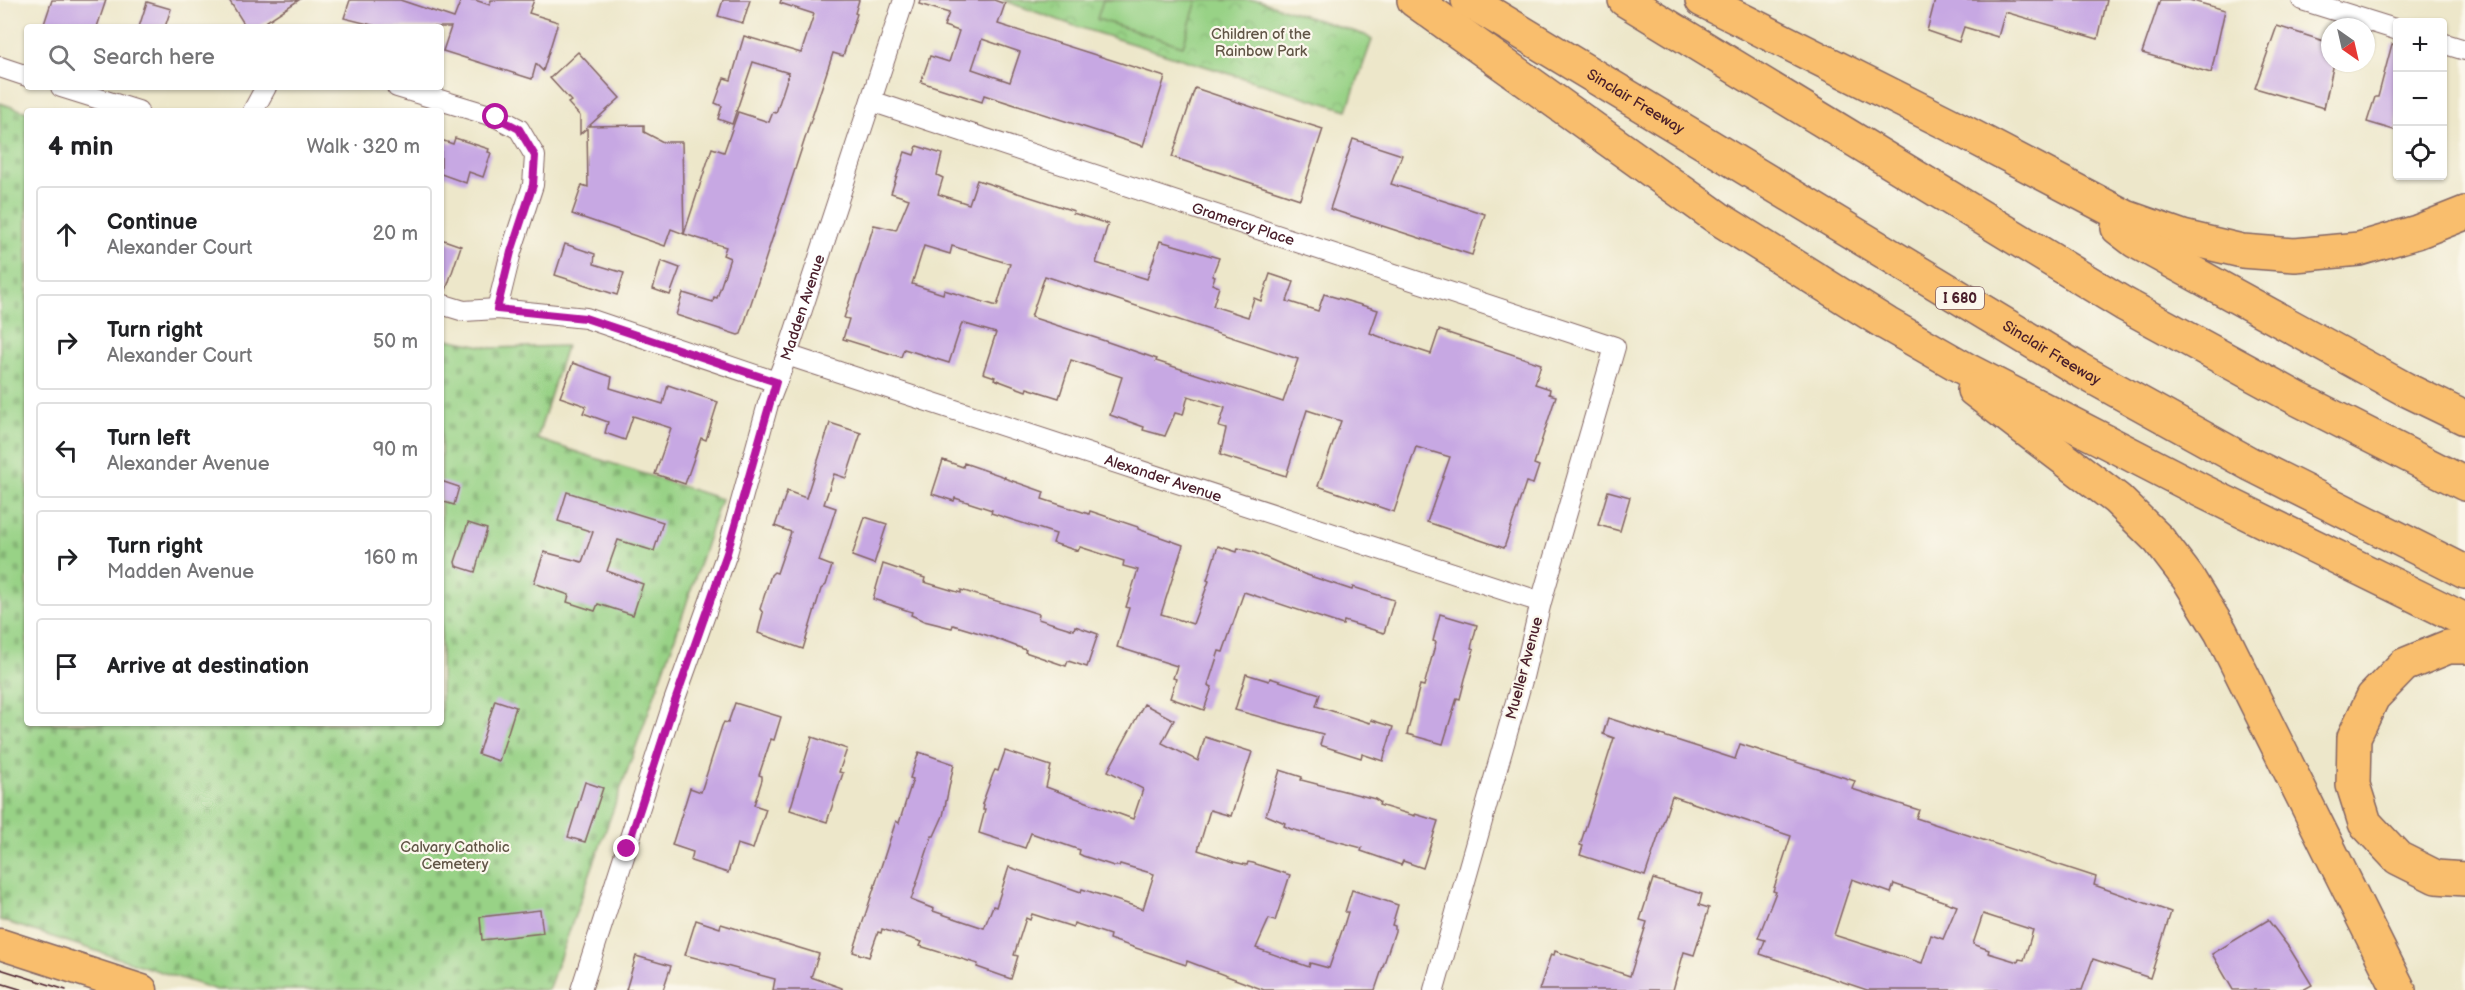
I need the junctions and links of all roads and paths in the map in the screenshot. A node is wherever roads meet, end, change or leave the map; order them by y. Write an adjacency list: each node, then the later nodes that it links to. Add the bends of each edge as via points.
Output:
1 (904, 0): 15 (street, Madden Avenue)
2 (1414, 0): 22 (highway, via 1718,218)
3 (1468, 0): 28 (highway, Sinclair Freeway / I 680, via 2078,369 2252,465)
4 (1626, 0): 27 (highway, via 2124,304)
5 (1702, 0): 18 (highway)
6 (2302, 0): 7 (street)
7 (2393, 29)
8 (2447, 45): 9 (street)
9 (2465, 50)
10 (0, 68): 11 (street)
11 (24, 75)
12 (71, 90): 16 (street)
13 (264, 90): 17 (street)
14 (407, 90): 21 (street, via 496,117 519,129 535,156 533,185)
15 (871, 101): 23 (street, Gramercy Place); 24 (street, Madden Avenue)
16 (128, 108)
17 (255, 108)
18 (2046, 176): 19 (highway, via 2126,217 2183,237 2242,251 2295,255 2359,249); 26 (highway, via 2135,241)
19 (2465, 213)
20 (444, 305): 21 (street, via 464,311)
21 (497, 309): 25 (street, via 585,318)
22 (1887, 324): 30 (highway, via 2202,491); 37 (highway, via 2117,499 2159,540 2221,632)
23 (1615, 347): 29 (street, Mueller Avenue)
24 (787, 355): 25 (street, Madden Avenue); 29 (street, Alexander Avenue)
25 (776, 382): 35 (street, Madden Avenue, via 727,553)
26 (2465, 418)
27 (2465, 484)
28 (2465, 572)
29 (1541, 602): 36 (street, Mueller Avenue)
30 (2465, 620)
31 (2465, 647): 32 (highway, via 2448,647 2404,665 2373,697 2354,737 2353,785 2365,823 2398,858 2436,877)
32 (2465, 879)
33 (0, 944): 34 (main road)
34 (142, 990)
35 (581, 990)
36 (1434, 990)
37 (2399, 990)

